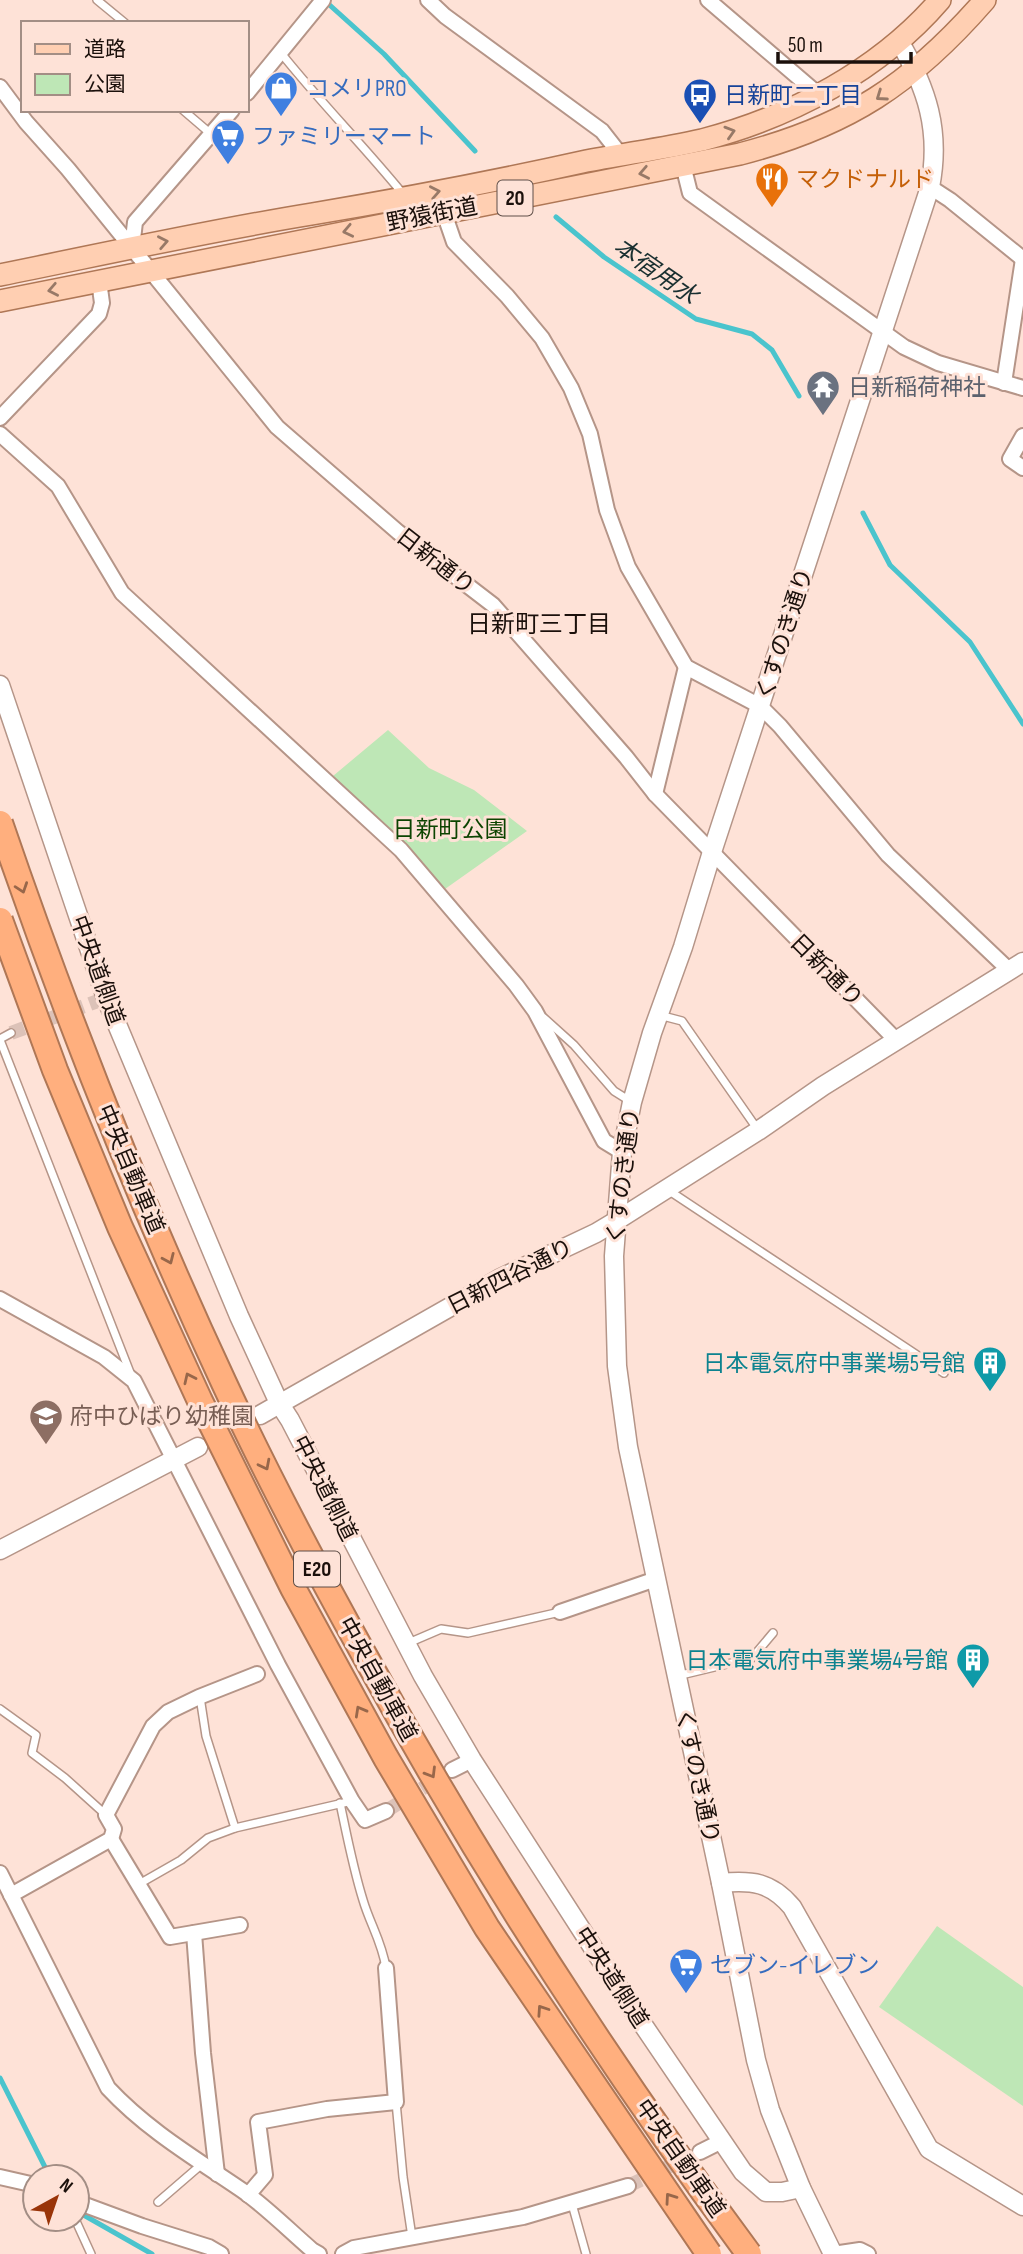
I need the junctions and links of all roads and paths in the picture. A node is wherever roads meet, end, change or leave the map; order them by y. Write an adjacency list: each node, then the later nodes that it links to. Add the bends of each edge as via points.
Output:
1 (97, 0): 7 (lane)
2 (428, 0): 17 (street, via 602,131)
3 (708, 0): 13 (street)
4 (940, 0): 8 (main road, 野猿街道 / 20)
5 (985, 0): 10 (main road, 野猿街道 / 20)
6 (320, 3): 9 (street)
7 (123, 21)
8 (899, 41): 10 (street, くすのき通り); 13 (main road, 野猿街道 / 20)
9 (281, 53): 12 (street); 20 (lane)
10 (916, 69): 18 (main road, 野猿街道 / 20, one-way to 18, via 872,102 815,131 779,144); 19 (street, くすのき通り, via 929,106 935,145)
11 (0, 87): 22 (street, 日新通り)
12 (248, 92)
13 (819, 95): 17 (main road, 野猿街道 / 20, one-way to 13, via 739,129)
14 (185, 112): 16 (lane)
15 (230, 112): 16 (street)
16 (211, 134): 22 (street, via 135,222)
17 (620, 154): 20 (main road, 野猿街道 / 20, one-way to 17)
18 (683, 165): 21 (main road, 野猿街道 / 20, one-way to 21); 28 (street, via 690,193)
19 (930, 187): 23 (street); 28 (street, くすのき通り)
20 (406, 197): 22 (main road, 野猿街道 / 20, one-way to 20)
21 (444, 213): 24 (main road, 野猿街道 / 20, one-way to 24); 35 (street, via 454,242 542,338 571,388 590,434 607,510 628,567)
22 (132, 248): 24 (street, 日新通り); 25 (main road, 野猿街道 / 20)
23 (1023, 259): 29 (street)
24 (151, 271): 26 (main road, 野猿街道 / 20); 38 (street, 日新通り, via 277,427 398,532 493,605)
25 (0, 275)
26 (99, 281): 27 (main road, 野猿街道 / 20, one-way to 27); 31 (street, via 99,314)
27 (0, 300)
28 (883, 332): 29 (street, via 938,363); 37 (street, くすのき通り)
29 (1004, 383): 30 (street)
30 (1023, 388)
31 (0, 418)
32 (0, 434): 43 (street, via 58,486 122,593 401,850)
33 (1023, 436): 34 (street, via 1010,459)
34 (1023, 468)
35 (686, 667): 37 (street); 38 (street)
36 (0, 685): 56 (street, 中央道側道, via 106,998)
37 (760, 706): 40 (street, くすのき通り); 42 (street, via 888,855)
38 (655, 794): 40 (street, 日新通り)
39 (0, 823): 105 (highway, 中央自動車道 / E20, one-way to 105, bridge, via 37,932 149,1214 225,1385 321,1577 516,1915 605,2051)
40 (712, 852): 44 (street, くすのき通り); 47 (street, 日新通り)
41 (0, 920): 104 (highway, 中央自動車道 / E20, one-way to 41, bridge, via 487,1928 386,1759 293,1588 120,1227)
42 (1016, 966): 47 (street)
43 (535, 1010): 48 (lane, via 614,1091); 50 (street, via 604,1141)
44 (658, 1014): 48 (street, くすのき通り); 49 (lane, via 682,1021)
45 (11, 1033): 46 (lane)
46 (0, 1039): 55 (lane)
47 (896, 1040): 49 (street, 日新四谷通り)
48 (632, 1102): 50 (street, くすのき通り)
49 (758, 1131): 51 (street, 日新四谷通り)
50 (622, 1152): 52 (street, くすのき通り)
51 (668, 1189): 52 (street, 日新四谷通り); 54 (lane)
52 (616, 1221): 56 (street, 日新四谷通り, via 501,1278); 61 (street, くすのき通り, via 617,1366 628,1447)
53 (0, 1299): 55 (street, via 104,1357)
54 (944, 1373)
55 (134, 1381): 59 (street)
56 (279, 1403): 57 (street, 日新四谷通り); 64 (street, 中央道側道)
57 (260, 1415)
58 (198, 1447): 59 (street)
59 (175, 1459): 60 (street); 71 (street)
60 (0, 1550)
61 (656, 1579): 62 (street); 66 (street, くすのき通り)
62 (560, 1612): 64 (lane, via 468,1633 441,1629)
63 (774, 1633): 66 (lane, via 752,1658)
64 (406, 1644): 69 (street, 中央道側道)
65 (257, 1674): 67 (street)
66 (676, 1676): 77 (street, くすのき通り)
67 (200, 1697): 73 (street, via 168,1712 152,1726); 74 (lane, via 206,1736)
68 (0, 1709): 73 (lane, via 36,1735 32,1753)
69 (472, 1760): 70 (street); 84 (street, 中央道側道)
70 (452, 1770)
71 (346, 1802): 72 (street, via 365,1821); 74 (lane); 82 (lane, via 351,1861)
72 (386, 1811)
73 (106, 1815): 75 (street, via 114,1829)
74 (235, 1828): 78 (lane, via 208,1838)
75 (111, 1839): 78 (street); 79 (street)
76 (0, 1873): 79 (street)
77 (721, 1883): 91 (street, くすのき通り, via 756,2060); 95 (street, via 752,1881 784,1898 929,2148)
78 (139, 1884): 81 (street, via 170,1937)
79 (11, 1895): 86 (street, via 108,2088 127,2108)
80 (240, 1925): 81 (street)
81 (194, 1933): 87 (street)
82 (386, 1968): 83 (street)
83 (396, 2102): 92 (street, via 258,2122 265,2175); 98 (lane)
84 (722, 2141): 85 (street); 91 (street, 中央道側道, via 743,2172 766,2192)
85 (701, 2152)
86 (202, 2164): 87 (street); 93 (lane)
87 (217, 2174): 92 (street)
88 (0, 2177): 89 (street)
89 (21, 2182)
90 (628, 2186): 94 (street)
91 (801, 2188): 106 (street, くすのき通り)
92 (248, 2195): 99 (street)
93 (158, 2202)
94 (572, 2204): 98 (street); 103 (lane)
95 (1023, 2206)
96 (91, 2207): 101 (street)
97 (81, 2233): 100 (lane)
98 (412, 2237): 102 (street)
99 (312, 2253)
100 (91, 2254)
101 (222, 2254)
102 (343, 2254)
103 (586, 2254)
104 (709, 2254)
105 (749, 2254)
106 (833, 2254): 107 (street, via 860,2250)
107 (868, 2254)

